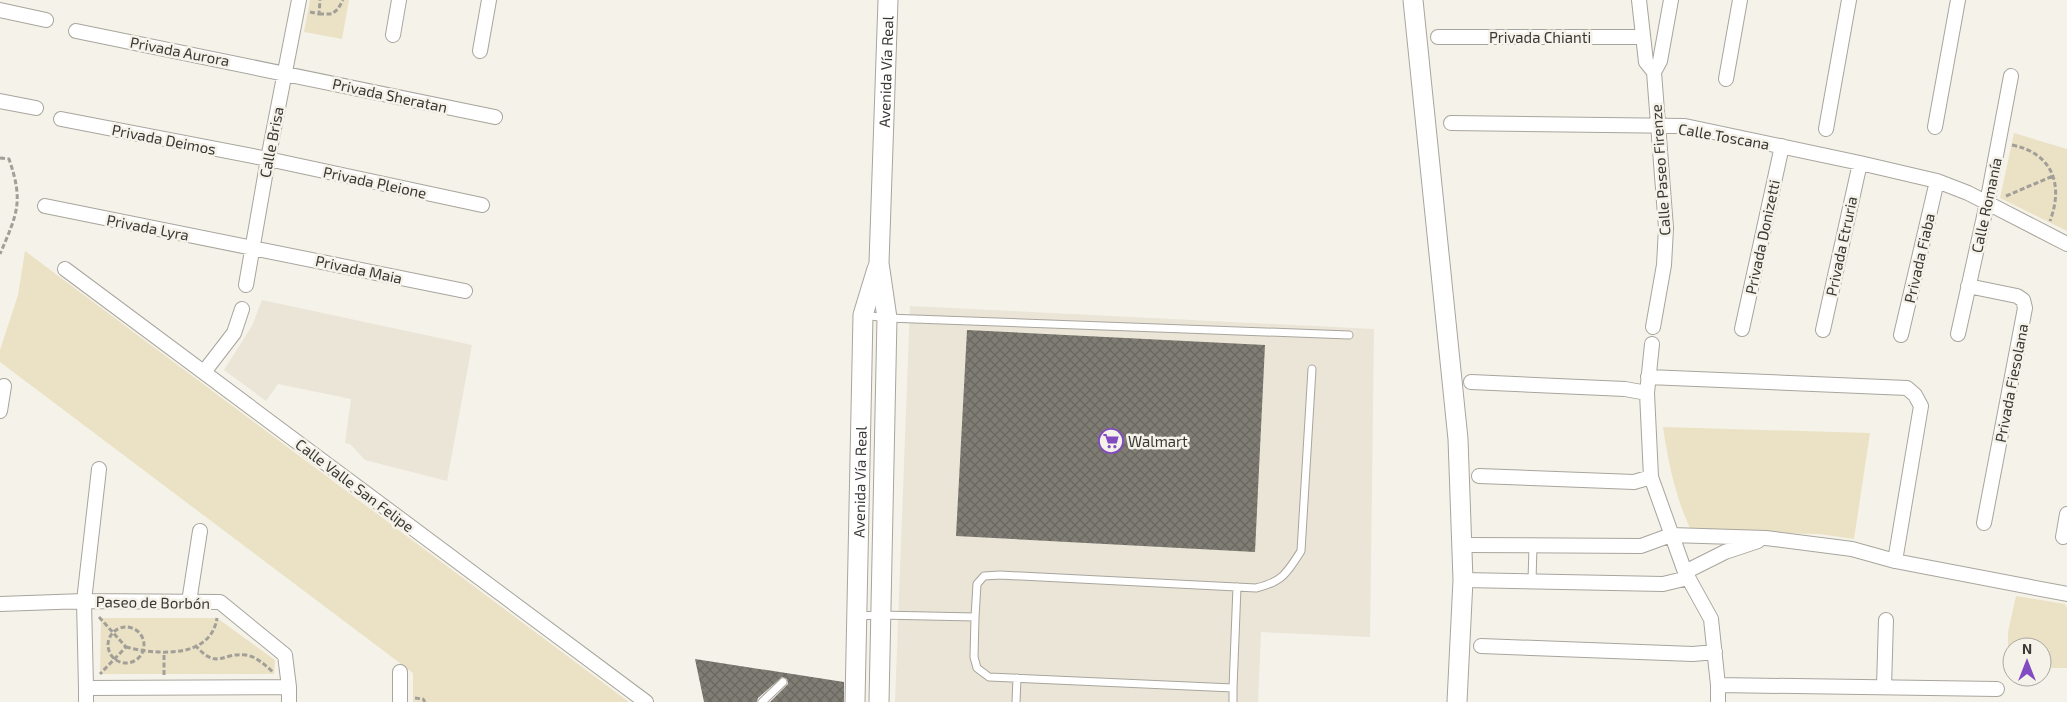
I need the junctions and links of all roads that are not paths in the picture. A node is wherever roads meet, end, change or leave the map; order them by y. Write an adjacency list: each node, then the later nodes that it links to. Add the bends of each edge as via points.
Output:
1 (299, 0): 18 (street, Calle Brisa)
2 (399, 0): 14 (street)
3 (489, 0): 17 (street)
4 (888, 0): 39 (main road, Avenida Vía Real)
5 (1413, 0): 70 (main road, via 1458,439)
6 (1639, 0): 16 (street, Calle Paseo Firenze)
7 (1672, 0): 19 (street, Calle Paseo Firenze, via 1660,61)
8 (1740, 0): 21 (street)
9 (1849, 0): 29 (street)
10 (1958, 0): 28 (street)
11 (0, 10): 12 (street)
12 (46, 20)
13 (76, 31): 18 (street, Privada Aurora)
14 (392, 35)
15 (1438, 37): 16 (street, Privada Chianti)
16 (1642, 37): 19 (street, Calle Paseo Firenze, via 1646,62)
17 (480, 52)
18 (285, 72): 24 (street, Privada Sheratan); 31 (street, Calle Brisa)
19 (1654, 72): 27 (street, Calle Paseo Firenze)
20 (2011, 76): 34 (street, Calle Romanía)
21 (1726, 79)
22 (0, 101): 23 (street)
23 (36, 108)
24 (495, 117)
25 (61, 119): 31 (street, Privada Deimos)
26 (1451, 123): 27 (street, Calle Toscana)
27 (1657, 126): 30 (street, Calle Toscana, via 1685,126); 47 (street, Calle Paseo Firenze, via 1666,228 1664,265)
28 (1935, 127)
29 (1826, 129)
30 (1782, 146): 32 (street, Calle Toscana); 48 (street, Privada Donizetti)
31 (268, 160): 35 (street, Privada Pleione); 38 (street, Calle Brisa)
32 (1860, 163): 33 (street, Calle Toscana); 49 (street, Privada Etruria)
33 (1936, 181): 34 (street, Calle Toscana); 52 (street, Privada Fiaba)
34 (1988, 198): 37 (street, Calle Toscana); 42 (street, Calle Romanía)
35 (482, 205)
36 (45, 206): 38 (street, Privada Lyra)
37 (2067, 244)
38 (252, 247): 41 (street, Calle Brisa); 43 (street, Privada Maia)
39 (879, 263): 45 (main road, Avenida Vía Real); 46 (main road, Avenida Vía Real)
40 (65, 269): 55 (street, Calle Valle San Felipe)
41 (246, 285)
42 (1968, 286): 50 (street, Calle Romanía); 65 (street, Privada Fiesolana, via 2017,296 2023,300 2025,308)
43 (465, 291)
44 (242, 309): 55 (street, via 234,333)
45 (863, 315): 46 (lane); 82 (main road, Avenida Vía Real)
46 (887, 318): 51 (lane); 81 (main road, Avenida Vía Real)
47 (1653, 327)
48 (1742, 329)
49 (1823, 330)
50 (1958, 334)
51 (1349, 336)
52 (1901, 336)
53 (1652, 344): 56 (street)
54 (1312, 369): 76 (lane, via 1301,551 1290,569 1273,584 1256,588)
55 (204, 372): 99 (street, Calle Valle San Felipe)
56 (1648, 377): 59 (street); 72 (street, via 1907,388 1921,406)
57 (1471, 382): 59 (street, via 1625,389)
58 (4, 386): 60 (street)
59 (1647, 393): 63 (street)
60 (0, 411)
61 (99, 469): 80 (street)
62 (1479, 476): 63 (street, via 1634,482)
63 (1651, 477): 67 (street)
64 (2067, 514): 68 (street)
65 (1984, 523)
66 (200, 531): 78 (street)
67 (1670, 535): 69 (street); 71 (street, via 1641,546); 73 (street)
68 (2063, 537)
69 (1766, 538): 72 (street, via 1852,549); 73 (street, via 1725,552)
70 (1463, 545): 71 (street); 74 (main road)
71 (1533, 546): 75 (lane)
72 (1895, 561): 77 (street)
73 (1687, 575): 75 (street, via 1663,584); 86 (street, via 1711,620)
74 (1463, 580): 75 (street); 105 (main road)
75 (1532, 581)
76 (1237, 587): 83 (lane, via 984,576 977,584); 93 (lane)
77 (2067, 594)
78 (190, 602): 80 (street, Paseo de Borbón); 91 (street, Paseo de Borbón, via 220,602 285,655)
79 (0, 604): 80 (street, Paseo de Borbón)
80 (84, 604): 95 (street)
81 (880, 615): 82 (lane); 83 (lane); 102 (main road, Avenida Vía Real)
82 (857, 616): 101 (main road, Avenida Vía Real)
83 (975, 617): 88 (lane, via 974,657 977,668 988,676)
84 (1886, 620): 92 (street)
85 (1481, 646): 86 (street, via 1693,654)
86 (1715, 652): 90 (street)
87 (400, 672): 98 (street)
88 (1017, 678): 93 (lane); 103 (lane)
89 (783, 682): 100 (lane)
90 (1718, 685): 92 (street); 106 (street)
91 (287, 687): 96 (street); 97 (street, Paseo de Borbón)
92 (1884, 687): 94 (street)
93 (1233, 688): 104 (lane)
94 (1997, 689)
95 (88, 693): 96 (street, via 164,688)
96 (187, 695)
97 (289, 702)
98 (400, 702)
99 (646, 702)
100 (762, 702)
101 (855, 702)
102 (879, 702)
103 (1016, 702)
104 (1233, 702)
105 (1457, 702)
106 (1718, 702)

